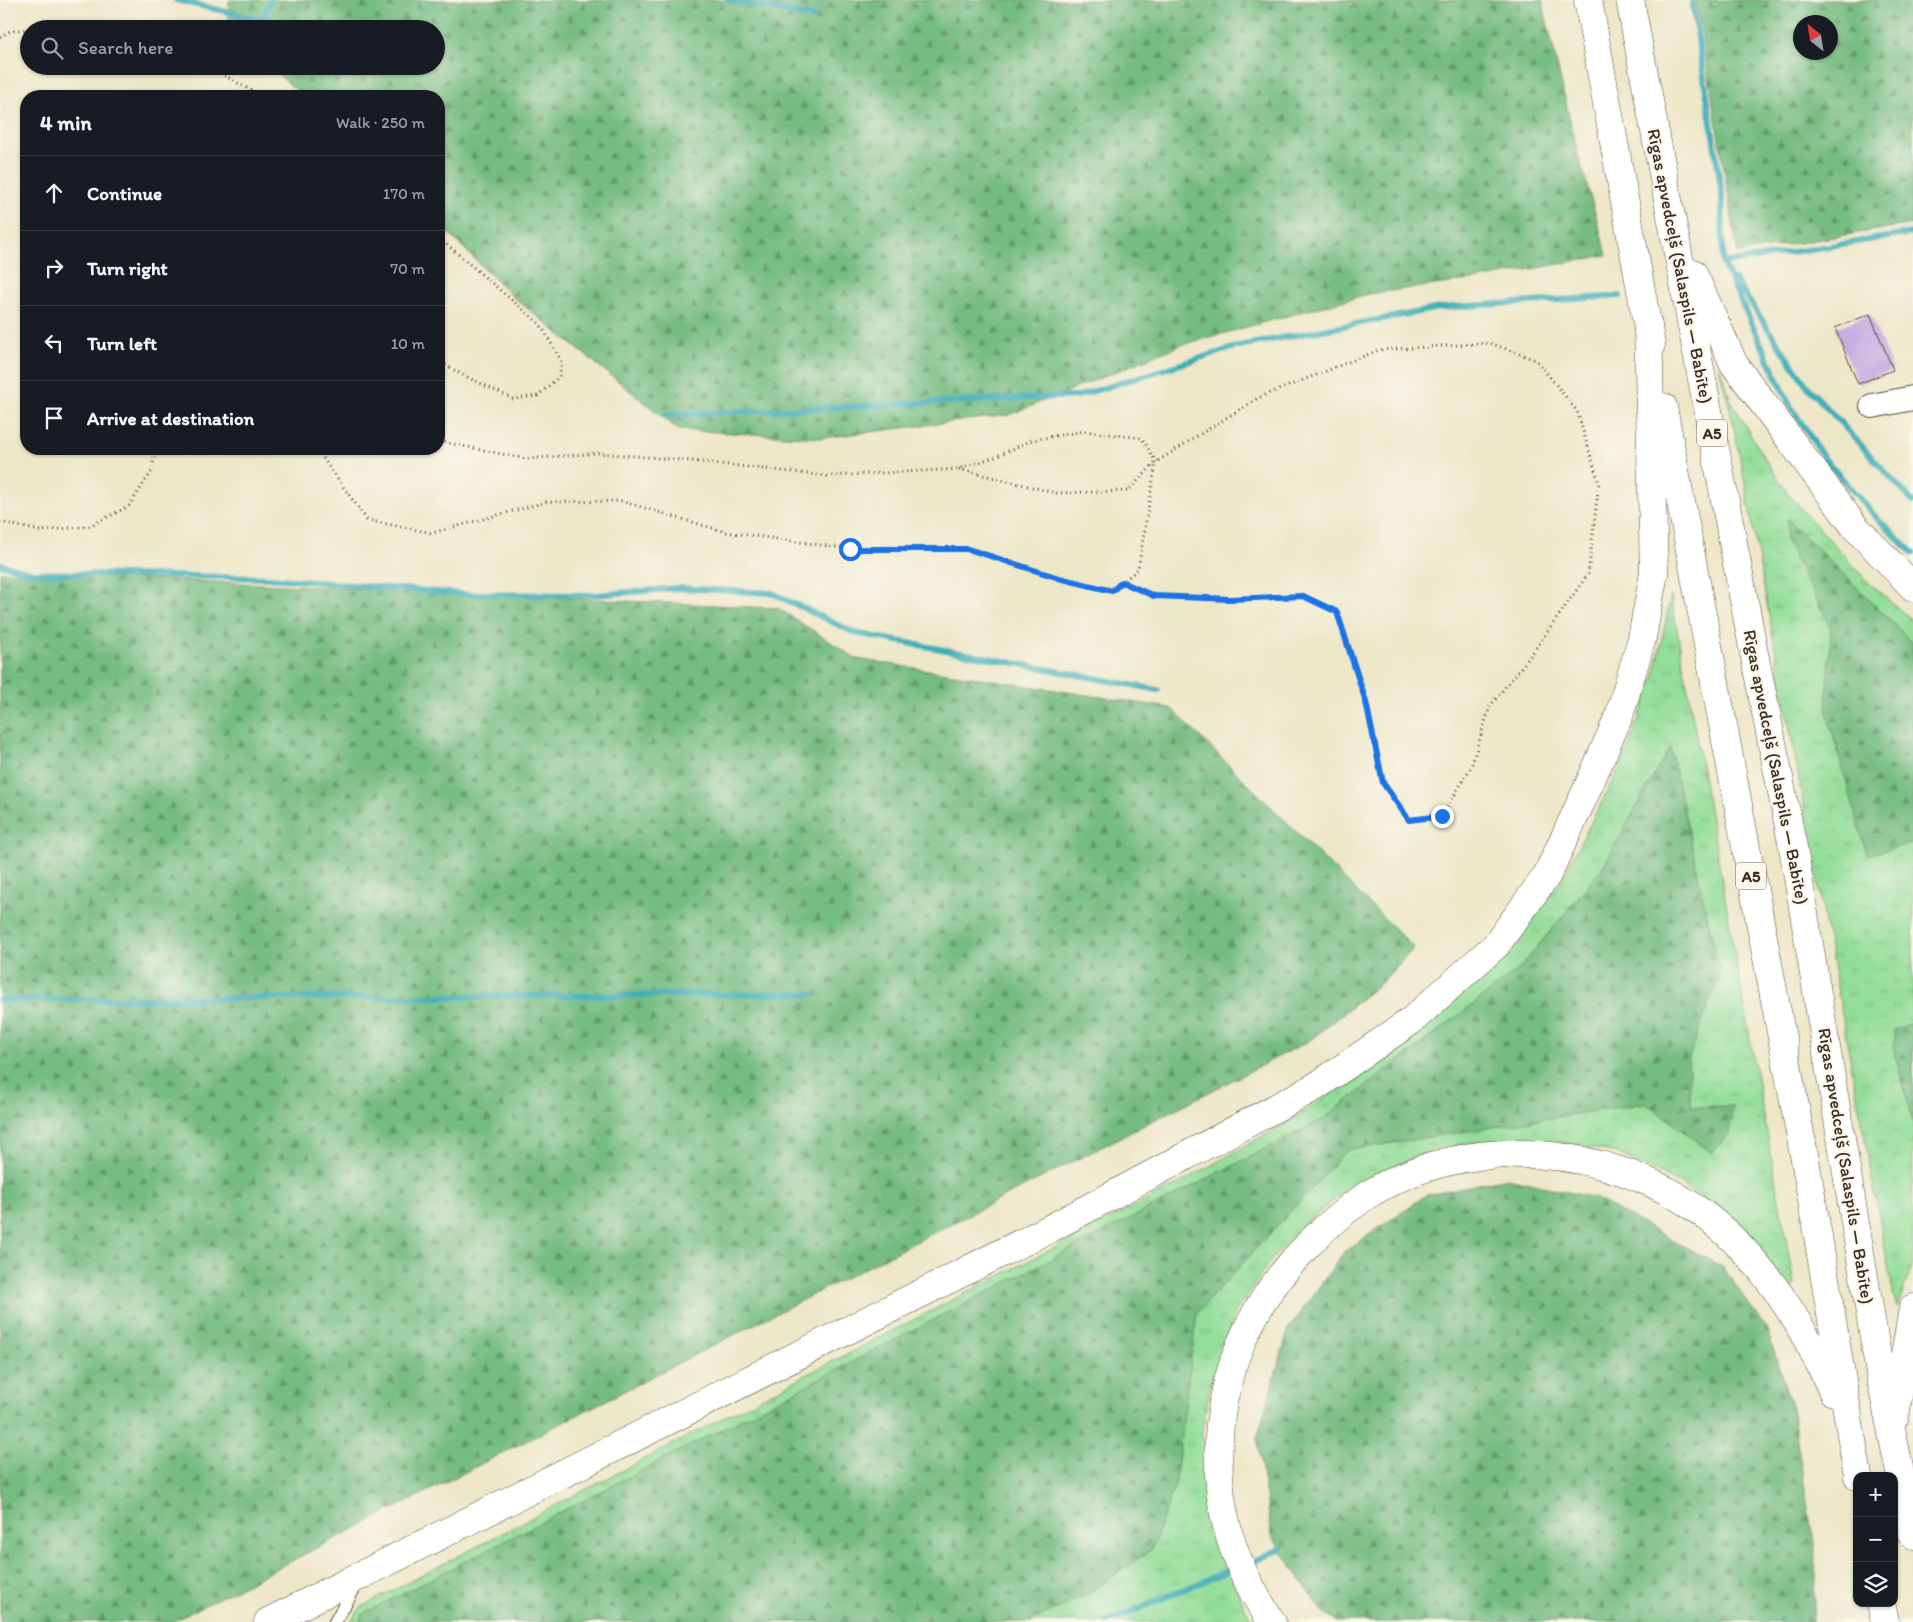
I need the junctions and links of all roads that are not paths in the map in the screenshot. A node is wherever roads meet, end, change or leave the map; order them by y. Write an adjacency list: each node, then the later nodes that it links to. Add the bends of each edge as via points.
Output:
1 (1588, 0): 4 (highway, A5)
2 (1630, 0): 3 (highway, Rīgas apvedceļš (Salaspils — Babīte) / A5)
3 (1670, 213): 7 (highway, via 1701,294 1734,364 1855,527); 10 (highway, Rīgas apvedceļš (Salaspils — Babīte) / A5, via 1793,847)
4 (1648, 326): 9 (highway, A5, via 1804,1155); 13 (highway, via 1654,574 1642,638 1620,716 1547,875 1496,945 1411,1021 1315,1087 1051,1228)
5 (1913, 398): 6 (street)
6 (1872, 406)
7 (1913, 587)
8 (1913, 1308): 10 (highway)
9 (1848, 1426): 11 (highway, A5); 17 (highway, via 1822,1366 1790,1310 1768,1278 1738,1244 1704,1214 1634,1175 1599,1164 1551,1155 1521,1154 1443,1163 1368,1195 1341,1214 1278,1278 1256,1310 1238,1346 1222,1407 1217,1466 1220,1492 1237,1560 1255,1597)
10 (1892, 1432): 12 (highway, Rīgas apvedceļš (Salaspils — Babīte) / A5)
11 (1857, 1472)
12 (1913, 1535)
13 (361, 1575): 15 (highway); 16 (lane)
14 (1882, 1607): 18 (highway)
15 (268, 1622)
16 (335, 1622)
17 (1272, 1622)
18 (1885, 1622)

